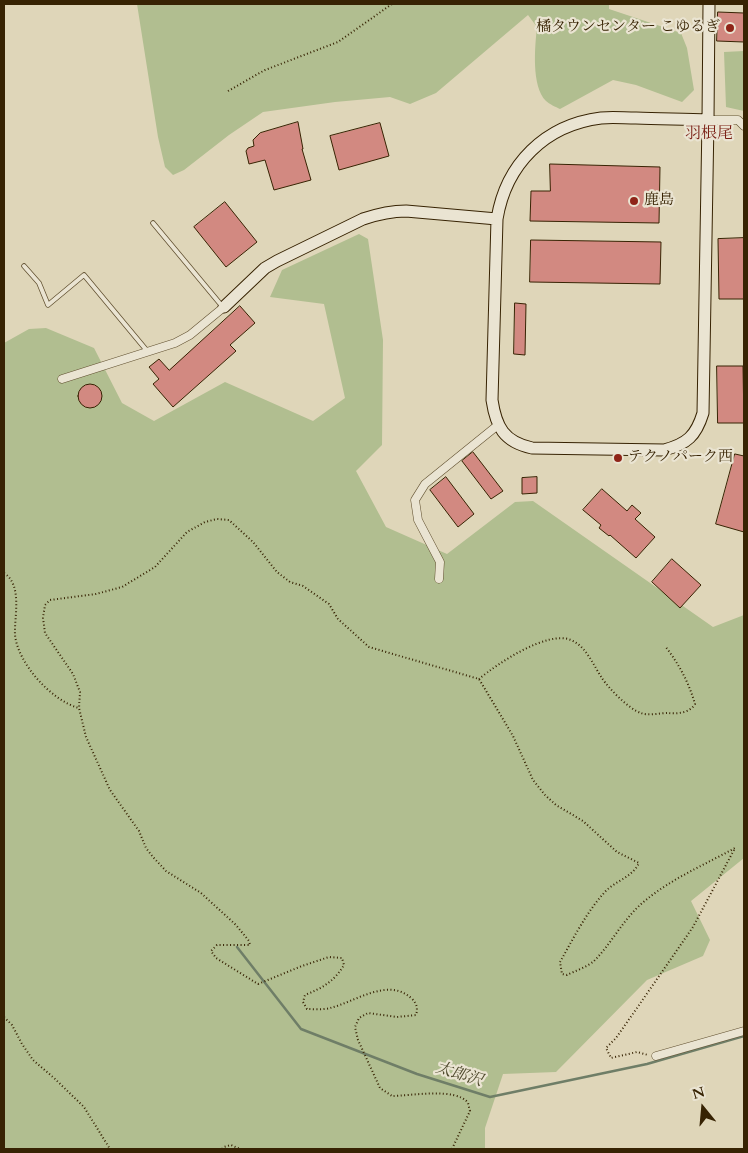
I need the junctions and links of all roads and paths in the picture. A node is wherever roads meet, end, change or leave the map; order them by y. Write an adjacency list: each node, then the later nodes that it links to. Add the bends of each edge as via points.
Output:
1 (392, 4): 3 (path, via 338,42 265,70)
2 (709, 4): 4 (street)
3 (228, 91)
4 (708, 120): 5 (street, via 738,120); 6 (street, via 603,118 566,127 536,145 514,171 500,202); 12 (street, via 703,413 699,427 678,446 664,450 532,448 512,441)
5 (744, 126)
6 (497, 219): 9 (street, via 406,211 378,214 276,261); 12 (street, via 492,400)
7 (153, 224): 9 (lane)
8 (24, 266): 10 (lane, via 39,283 48,305 84,275)
9 (224, 307): 10 (street, via 190,335)
10 (149, 353): 11 (street)
11 (62, 380)
12 (498, 425): 14 (street, via 425,484 415,500 418,520 440,562)
13 (4, 574): 17 (path, via 13,587 17,606 15,636 30,671 52,692)
14 (439, 579)
15 (665, 646): 16 (path, via 676,660 695,704 678,714 642,714 603,680 581,647 560,638 518,652)
16 (479, 679): 17 (path, via 369,647 338,619 329,604 277,572 240,529 229,520 217,519 186,532 155,567 122,587 50,600 45,606 45,633 73,674 80,692); 20 (path, via 513,736 533,780 545,795 583,821 617,852 639,863 636,871 607,889 592,906 560,962 562,974 567,975 593,962 645,900 735,848 692,927 638,1008 606,1048 611,1058 637,1052)
17 (79, 708): 24 (path, via 86,737 107,784 150,853 166,871 201,892 250,941 250,945 217,945 211,951 216,958 258,984 329,956 342,958 344,966 337,977 305,995 303,1002 307,1009 329,1008 393,989 414,1000 418,1009 416,1015 397,1017 368,1013 359,1018 356,1027 358,1040 380,1088 392,1096 447,1094 468,1103 470,1111)
18 (4, 1016): 21 (path, via 33,1060 84,1107)
19 (744, 1031): 20 (street)
20 (656, 1056)
21 (110, 1149)
22 (222, 1149): 23 (path, via 231,1145)
23 (240, 1149)
24 (452, 1149)

